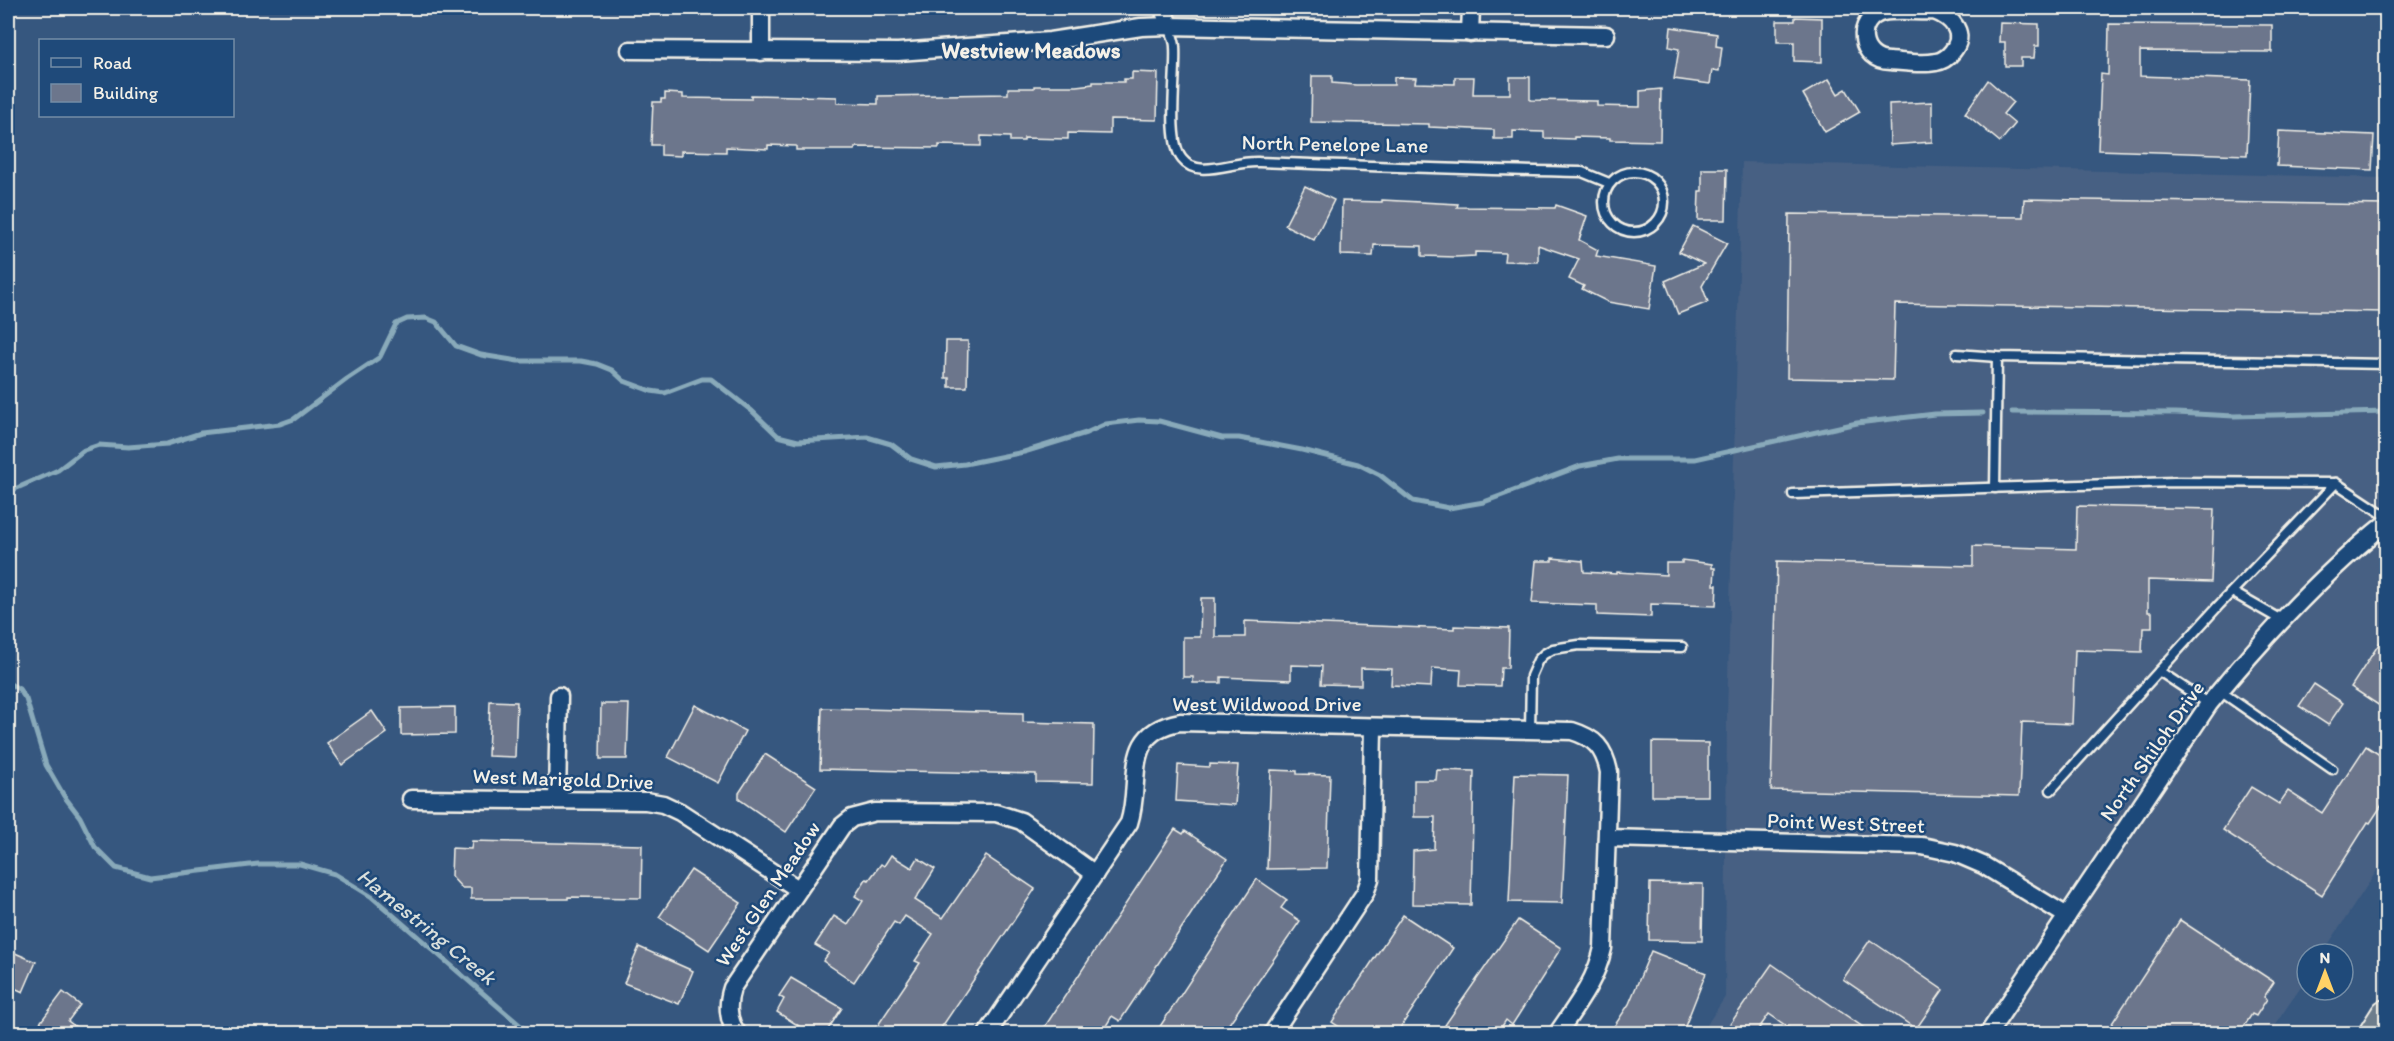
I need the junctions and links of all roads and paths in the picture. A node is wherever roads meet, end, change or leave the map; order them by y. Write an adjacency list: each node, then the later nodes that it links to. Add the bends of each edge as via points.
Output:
1 (761, 8): 9 (street)
2 (1163, 8): 5 (street, North Penelope Lane)
3 (1471, 8): 6 (street)
4 (1912, 10): 4 (street, via 1882,12 1870,19 1864,30 1869,54 1880,61 1937,62 1948,56 1958,40 1953,22 1934,11)
5 (1169, 26): 6 (street); 9 (street, via 1050,41 898,52); 10 (lane, North Penelope Lane, via 1175,45 1174,144 1182,160 1196,170 1245,161 1582,172)
6 (1470, 33): 7 (street)
7 (1606, 35)
8 (630, 50): 9 (street)
9 (761, 52)
10 (1609, 183): 10 (lane, via 1604,210 1615,226 1623,231 1642,231 1658,220 1663,193 1652,177 1625,172)
11 (1957, 354): 12 (lane)
12 (1997, 357): 13 (lane); 15 (lane)
13 (2386, 364)
14 (2336, 483): 15 (lane, via 2174,482); 17 (lane); 19 (lane)
15 (1995, 488): 16 (lane)
16 (1794, 494)
17 (2386, 516)
18 (2386, 523): 20 (street, North Shiloh Drive, via 2350,552)
19 (2232, 592): 20 (lane); 22 (lane)
20 (2281, 620): 24 (street, North Shiloh Drive)
21 (1682, 647): 26 (lane, via 1579,645 1553,649 1538,660 1531,676)
22 (2159, 671): 24 (lane); 28 (lane)
23 (560, 696): 30 (street)
24 (2214, 698): 27 (lane); 34 (street, North Shiloh Drive)
25 (1373, 728): 26 (street, West Wildwood Drive); 32 (street, West Wildwood Drive, via 1165,724 1142,742 1129,823); 38 (street, via 1370,879 1365,893)
26 (1530, 730): 31 (street, West Wildwood Drive, via 1572,731 1586,735 1598,745 1609,772)
27 (2332, 769)
28 (2051, 790)
29 (411, 799): 30 (street, West Marigold Drive)
30 (557, 799): 33 (street, West Marigold Drive, via 663,804)
31 (1607, 838): 34 (street, Point West Street, via 1922,846 1955,853 1983,865); 39 (street, West Wildwood Drive, via 1599,965 1591,984)
32 (1095, 874): 33 (street, West Glen Meadow, via 1009,816 875,812 852,818 842,826); 37 (street, West Wildwood Drive)
33 (798, 889): 36 (street, West Glen Meadow, via 729,997 731,1021)
34 (2067, 916): 40 (street, North Shiloh Drive)
35 (2386, 1015): 41 (highway)
36 (738, 1034)
37 (987, 1034)
38 (1272, 1034)
39 (1557, 1034)
40 (1988, 1034)
41 (2374, 1034)

